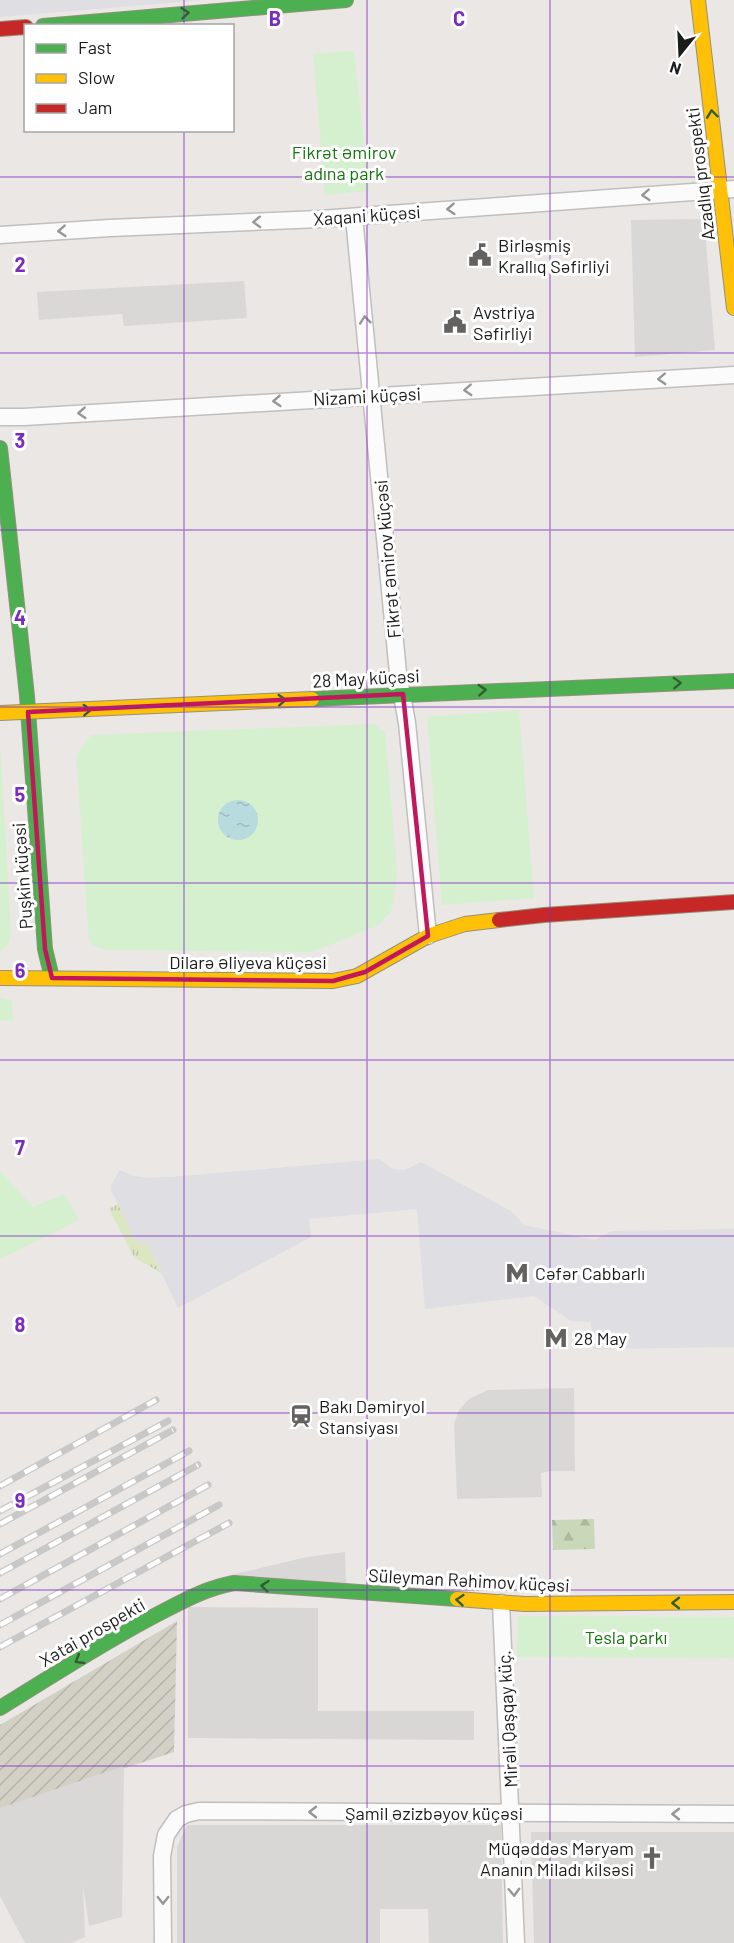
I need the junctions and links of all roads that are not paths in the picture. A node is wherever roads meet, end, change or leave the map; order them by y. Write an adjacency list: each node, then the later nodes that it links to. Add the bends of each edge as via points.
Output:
1 (346, 0): 3 (main road, one-way to 1)
2 (698, 0): 6 (main road, Azadlıq prospekti, one-way to 2)
3 (67, 24)
4 (24, 27): 5 (main road)
5 (0, 29)
6 (727, 190): 7 (street, Xaqani küçəsi, one-way to 7); 9 (main road, Azadlıq prospekti)
7 (354, 217): 8 (street, Xaqani küçəsi, one-way to 8); 11 (street, Fikrət Əmirov küçəsi, one-way to 7)
8 (0, 235)
9 (734, 308)
10 (734, 375): 11 (street, Nizami küçəsi, one-way to 11)
11 (372, 396): 12 (street, Nizami küçəsi, one-way to 12); 15 (street, Fikrət Əmirov küçəsi)
12 (0, 417)
13 (0, 448): 16 (main road, Puşkin küçəsi)
14 (734, 681): 15 (main road, 28 May küçəsi, one-way to 14)
15 (403, 694): 16 (main road, 28 May küçəsi, one-way to 15); 19 (street, Fikrət Əmirov küçəsi)
16 (28, 712): 17 (main road, 28 May küçəsi); 21 (main road, Puşkin küçəsi, via 45,949)
17 (0, 713)
18 (734, 902): 19 (main road, Dilarə Əliyeva küçəsi, via 484,921)
19 (428, 936): 21 (main road, Dilarə Əliyeva küçəsi, via 345,980)
20 (0, 978): 21 (main road, Dilarə Əliyeva küçəsi)
21 (52, 978)
22 (204, 1590): 24 (main road, Süleyman Rəhimov küçəsi, one-way to 22, via 234,1583); 25 (main road, Xətai prospekti, one-way to 25, via 133,1627)
23 (734, 1602): 24 (main road, Süleyman Rəhimov küçəsi, one-way to 24)
24 (501, 1603): 26 (street, Mirəli Qaşqay küç.)
25 (0, 1708)
26 (512, 1813): 27 (street, Şamil Əzizbəyov küçəsi, one-way to 26); 28 (street, Şamil Əzizbəyov küçəsi, one-way to 28, via 186,1814 170,1827 162,1856); 29 (street, Mirəli Qaşqay küç., one-way to 29)
27 (734, 1814)
28 (163, 1943)
29 (516, 1943)

